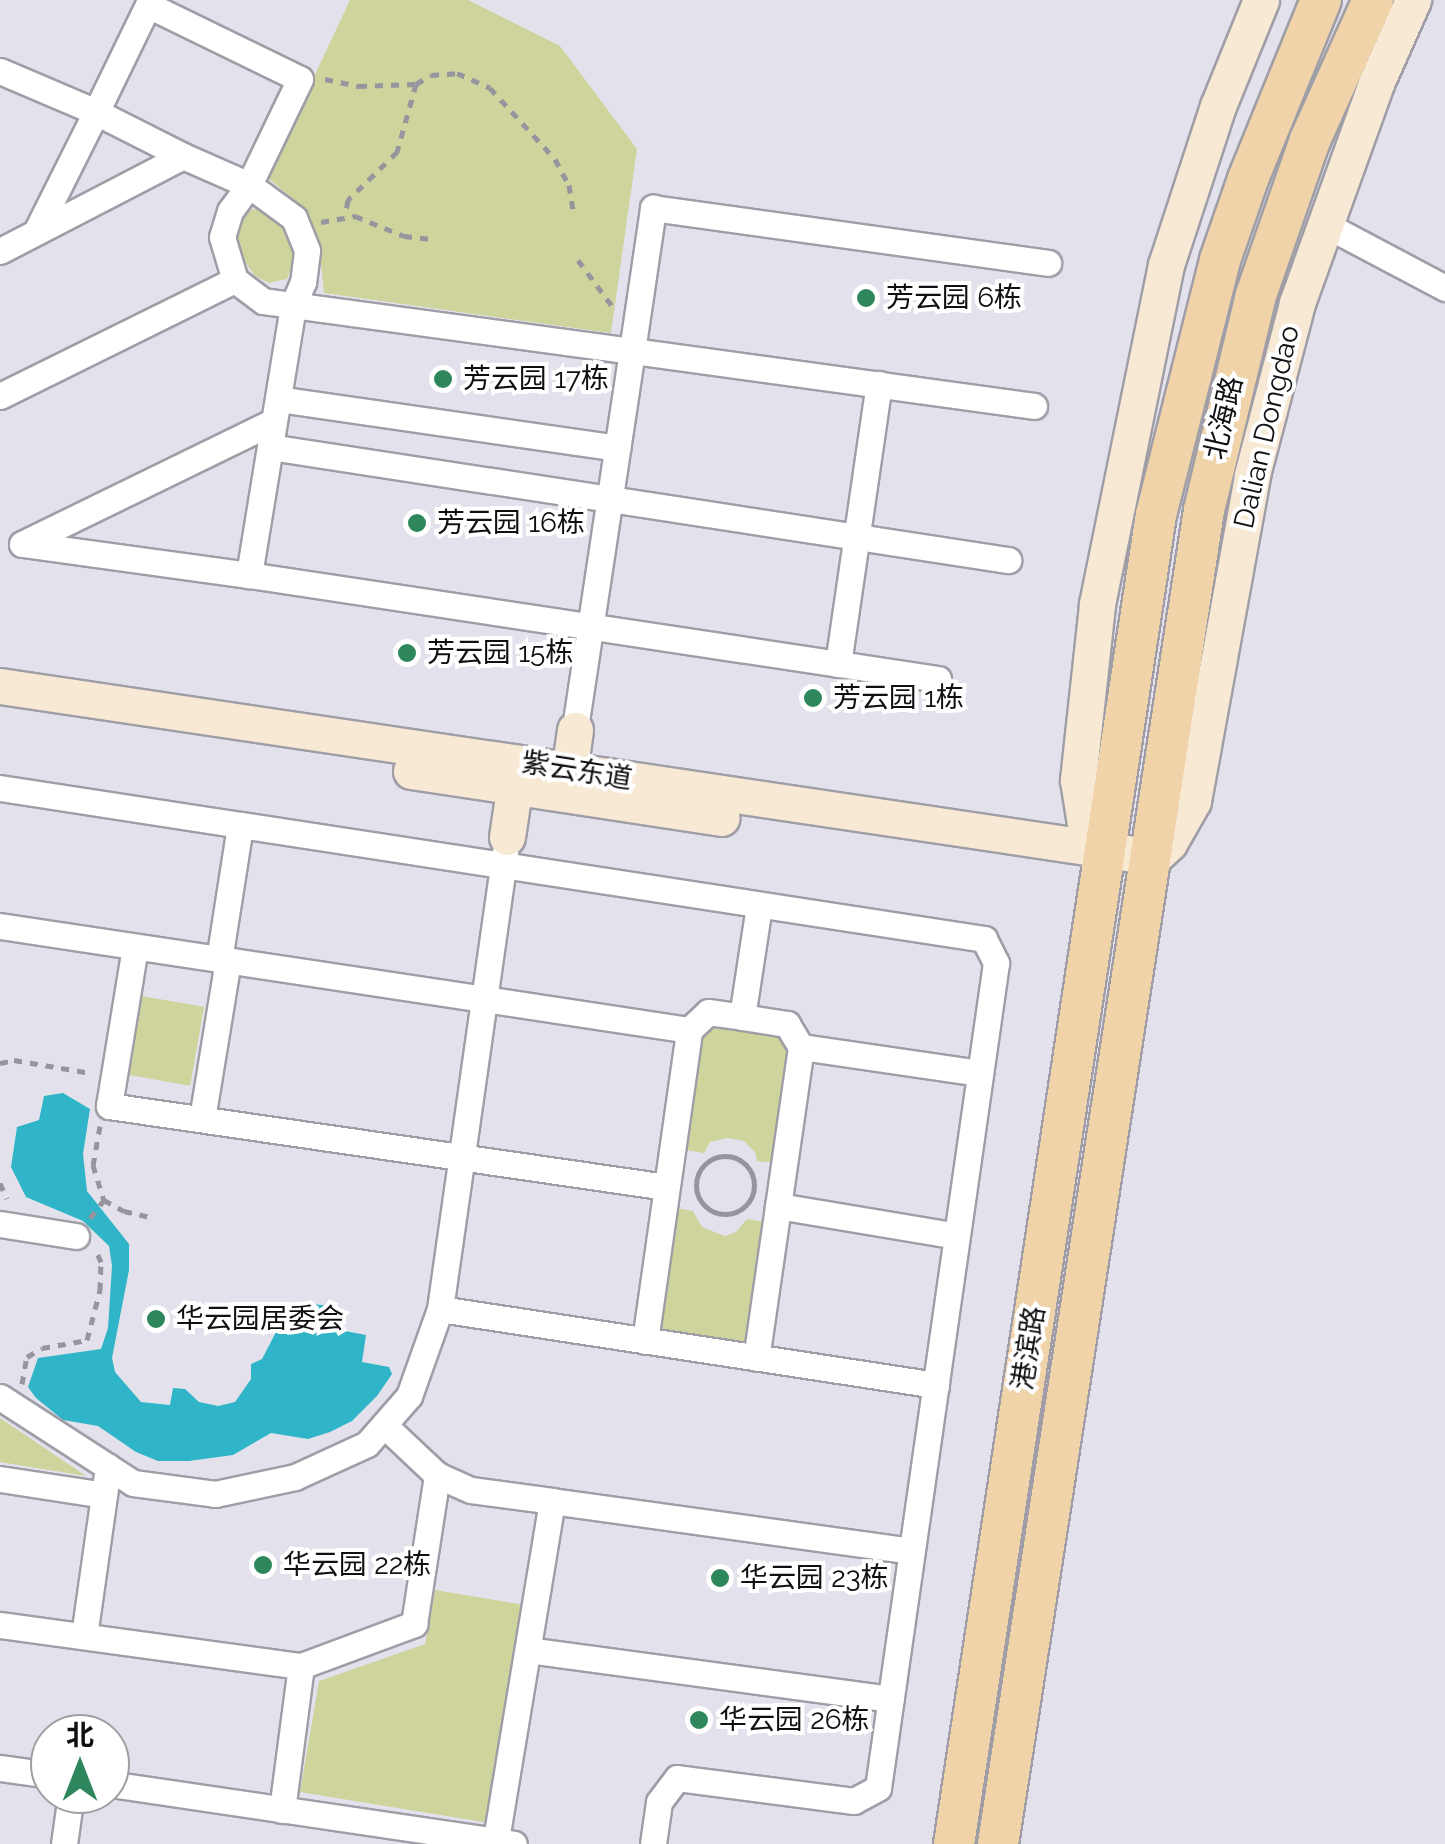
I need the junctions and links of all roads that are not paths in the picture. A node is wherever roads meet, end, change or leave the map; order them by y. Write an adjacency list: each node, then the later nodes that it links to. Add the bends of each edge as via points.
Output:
1 (1261, 0): 39 (street, via 1166,265 1098,604 1078,780 1085,824)
2 (1321, 0): 39 (main road, 北海路, via 1248,179 1195,347 1156,515)
3 (1372, 0): 40 (main road, 北海路, via 1310,140 1238,359 1204,510)
4 (1413, 0): 10 (street, Dalian Dongdao)
5 (142, 2): 7 (street); 9 (street, via 300,79)
6 (0, 71): 7 (street)
7 (96, 112): 8 (street); 11 (street)
8 (184, 156): 9 (street); 11 (street)
9 (249, 185): 14 (street, via 222,237); 16 (street, via 294,218 307,251)
10 (1326, 225): 15 (street); 40 (street, Dalian Dongdao, via 1297,303 1256,460 1194,801)
11 (36, 232): 12 (street)
12 (3, 246)
13 (1048, 264): 17 (street, via 653,208)
14 (234, 280): 16 (street, via 262,301); 19 (street)
15 (1445, 288)
16 (293, 306): 17 (street); 21 (street)
17 (632, 351): 18 (street); 22 (street)
18 (879, 384): 20 (street); 24 (street)
19 (0, 396)
20 (1034, 406)
21 (274, 423): 22 (street); 23 (street); 25 (street); 27 (street)
22 (617, 448): 23 (street)
23 (610, 498): 24 (street); 28 (street)
24 (857, 536): 26 (street); 29 (street)
25 (11, 549): 27 (street)
26 (1008, 560)
27 (248, 575): 28 (street)
28 (590, 628): 29 (street); 33 (street)
29 (838, 664): 30 (street)
30 (938, 678)
31 (0, 686): 34 (street, 紫云东道)
32 (0, 707): 34 (street, 紫云东道)
33 (575, 730): 35 (street)
34 (516, 774): 35 (street, 紫云东道); 38 (street)
35 (568, 783): 39 (street, 紫云东道)
36 (0, 788): 37 (street)
37 (240, 826): 38 (street); 44 (street)
38 (505, 853): 41 (street); 45 (street)
39 (1102, 863): 40 (street, 紫云东道); 83 (main road, 港滨路)
40 (1152, 870): 84 (main road, 港滨路)
41 (759, 906): 46 (street); 49 (street, via 984,939 996,963)
42 (0, 926): 43 (street)
43 (135, 947): 44 (street); 50 (street, via 109,1106)
44 (224, 961): 45 (street); 50 (street)
45 (483, 1001): 47 (street); 51 (street)
46 (742, 1017): 47 (street, via 708,1012); 48 (street, via 787,1024)
47 (689, 1030): 52 (street)
48 (801, 1046): 49 (street); 53 (street)
49 (980, 1073): 56 (street)
50 (202, 1119): 51 (street)
51 (460, 1157): 52 (street); 57 (street)
52 (666, 1187): 58 (street)
53 (778, 1206): 56 (street); 59 (street)
54 (0, 1224): 55 (street)
55 (76, 1236)
56 (957, 1236): 60 (street)
57 (440, 1309): 58 (street); 62 (street, via 409,1396)
58 (645, 1341): 59 (street)
59 (756, 1358): 60 (street)
60 (936, 1385): 68 (street)
61 (11, 1395): 63 (street)
62 (384, 1425): 63 (street, via 367,1444 296,1476 215,1494 132,1484); 64 (street)
63 (108, 1467): 66 (street)
64 (436, 1475): 67 (street, via 472,1490); 72 (street, via 414,1624)
65 (0, 1479): 66 (street)
66 (104, 1494): 70 (street)
67 (552, 1501): 68 (street); 71 (street)
68 (912, 1551): 73 (street)
69 (0, 1625): 70 (street)
70 (84, 1636): 72 (street)
71 (528, 1650): 73 (street); 80 (street)
72 (301, 1666): 77 (street)
73 (891, 1699): 82 (street, via 878,1788 854,1801 678,1778 659,1802)
74 (0, 1768): 75 (street)
75 (30, 1772)
76 (130, 1787): 77 (street)
77 (282, 1810): 79 (street)
78 (68, 1814): 81 (street)
79 (409, 1836): 80 (street)
80 (505, 1843)
81 (64, 1844)
82 (653, 1844)
83 (954, 1844)
84 (998, 1844)

